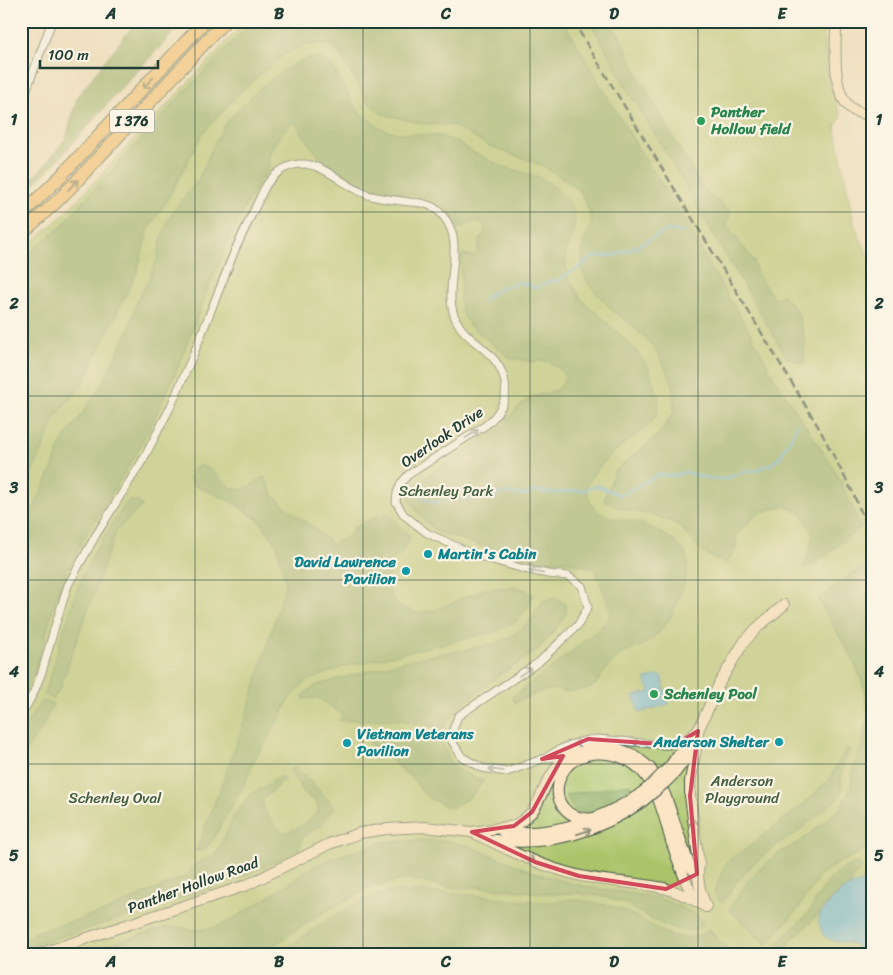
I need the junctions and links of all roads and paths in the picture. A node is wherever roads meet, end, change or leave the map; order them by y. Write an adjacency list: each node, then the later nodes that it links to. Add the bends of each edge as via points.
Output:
1 (52, 21): 5 (street)
2 (205, 21): 7 (highway, I 376, one-way to 7)
3 (225, 21): 8 (highway, I 376, one-way to 3, via 72,186)
4 (835, 21): 6 (main road, via 840,94 853,110)
5 (21, 105)
6 (872, 114)
7 (21, 215)
8 (21, 234)
9 (784, 605): 11 (main road, via 744,642 720,682)
10 (21, 716): 13 (street, Overlook Drive, one-way to 10, via 507,772 482,768 462,757 450,738 458,716 539,662 578,625 588,607 582,586 568,576 524,569 475,555 427,533 404,516 396,502 401,483 408,475 495,418 505,396 499,365 459,327 454,315 451,303 454,247 448,223 432,206 370,195 311,164 294,165 269,180 248,221 170,408 68,586 42,672)
11 (695, 736): 13 (street, Overlook Drive, one-way to 13, via 681,743 666,745 588,740 569,745); 14 (main road, bridge, via 672,770 653,782); 17 (main road, one-way to 11, via 699,865 690,796)
12 (567, 755): 13 (street, Overlook Drive); 16 (main road, via 548,781 532,812 514,826); 17 (main road, via 586,748 606,747 634,755 650,768 661,785 690,868)
13 (542, 759)
14 (640, 799): 15 (main road); 16 (main road, one-way to 14, via 505,841 528,842 566,837 624,814)
15 (596, 818): 16 (main road, via 549,831); 18 (main road, via 576,816 563,805 557,787 562,772 573,761 590,755 618,757 634,764 655,790)
16 (487, 834): 19 (main road, one-way to 19, via 535,862 554,869); 21 (main road, Panther Hollow Road, via 424,827 360,833 329,844 247,885)
17 (697, 874): 18 (main road); 20 (main road, via 706,907)
18 (685, 879): 19 (main road); 20 (main road)
19 (666, 889): 20 (main road)
20 (695, 901)
21 (39, 954)

